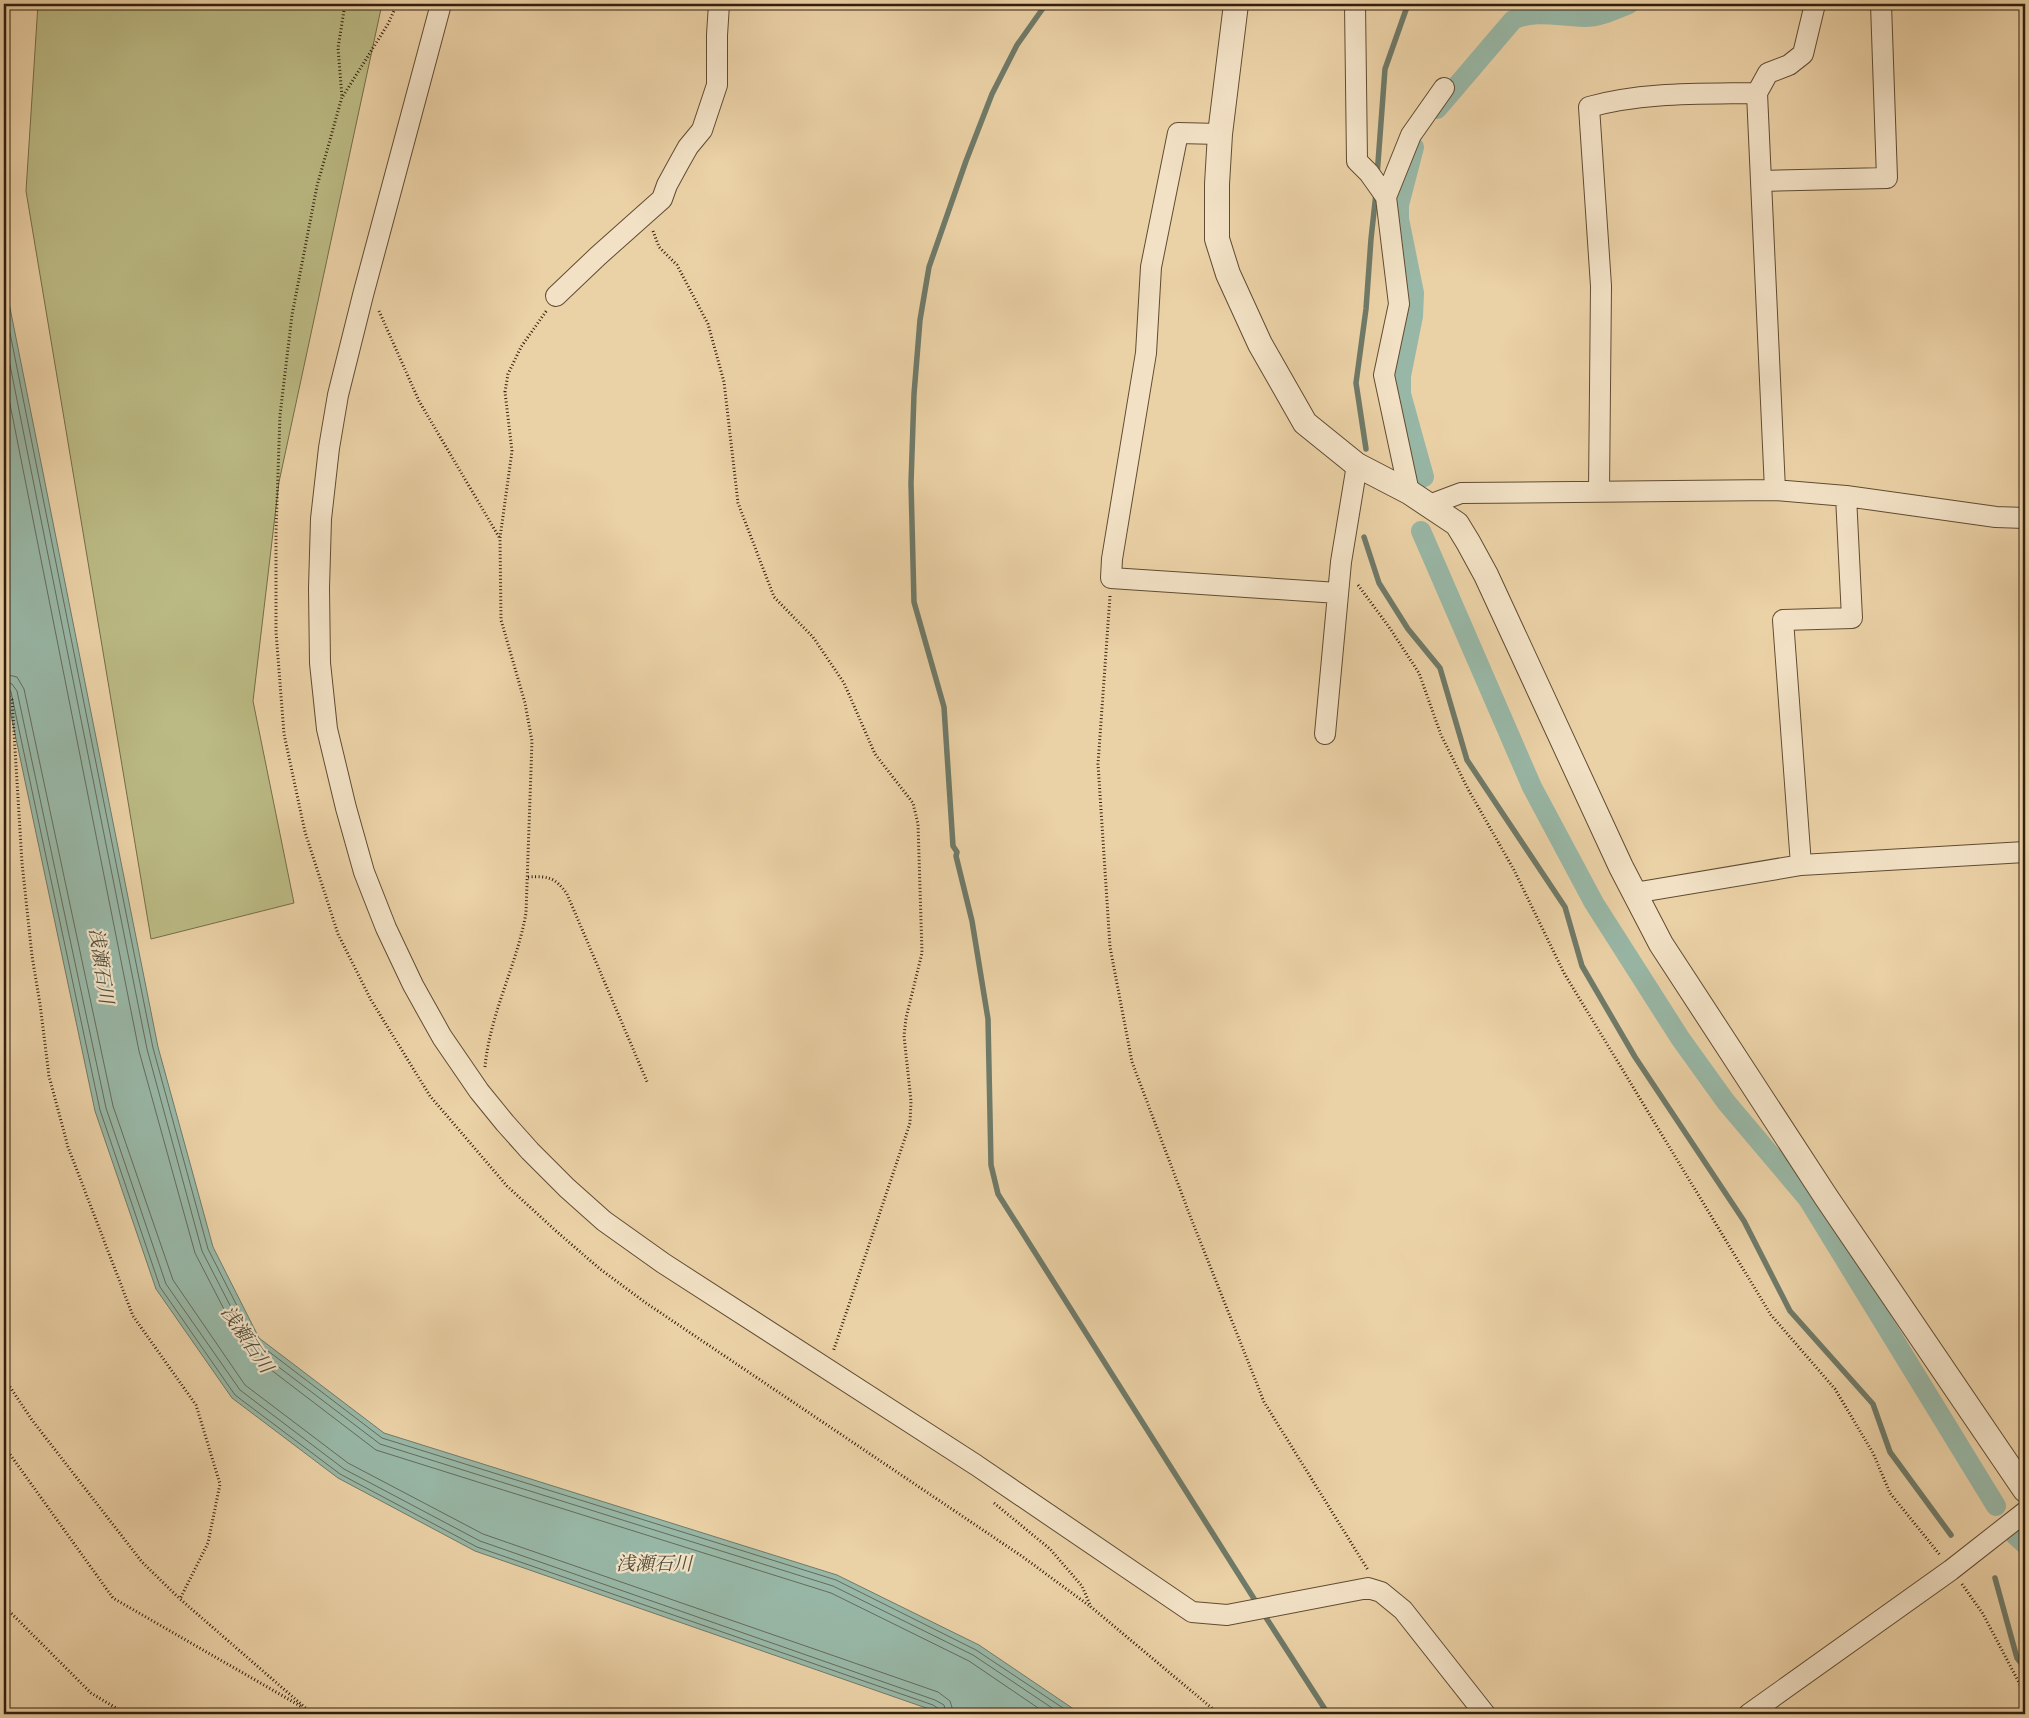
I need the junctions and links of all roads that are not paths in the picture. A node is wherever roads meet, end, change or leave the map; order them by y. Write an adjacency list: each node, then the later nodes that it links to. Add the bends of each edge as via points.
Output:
1 (441, 4): 27 (street, via 338,396 321,519 320,663 327,729 364,872 412,985 442,1037 479,1091 530,1151 604,1221 663,1263 976,1465 1192,1612 1227,1615 1368,1588 1381,1592 1403,1610)
2 (719, 4): 12 (street, via 717,85 702,130 666,185 662,199)
3 (1236, 4): 9 (street)
4 (1356, 4): 11 (street, via 1357,160)
5 (1815, 4): 8 (street, via 1803,54 1789,65 1768,73)
6 (1881, 4): 10 (street, via 1887,178)
7 (1444, 88): 11 (street, via 1411,135)
8 (1757, 93): 10 (street); 15 (street, via 1645,96 1616,99 1589,107 1600,286)
9 (1220, 134): 13 (street, via 1217,239 1228,274 1260,344 1305,423); 20 (street, via 1178,133 1151,267 1146,352 1111,578)
10 (1761, 181): 14 (street)
11 (1386, 197): 16 (street, via 1400,304 1384,375)
12 (556, 296)
13 (1356, 464): 16 (street); 20 (street)
14 (1775, 490): 15 (street); 17 (street)
15 (1599, 491): 18 (street, via 1461,493)
16 (1409, 492): 18 (street)
17 (1846, 496): 19 (street); 23 (street, via 1852,618 1782,620)
18 (1429, 505): 24 (street, via 1457,524 1486,575)
19 (2025, 518)
20 (1338, 593): 21 (street)
21 (1325, 734)
22 (2025, 852): 23 (street)
23 (1801, 865): 24 (street)
24 (1634, 893): 25 (street, via 1661,944 1826,1197)
25 (2025, 1490)
26 (2025, 1512): 28 (street, via 1951,1570)
27 (1485, 1714)
28 (1749, 1714)

